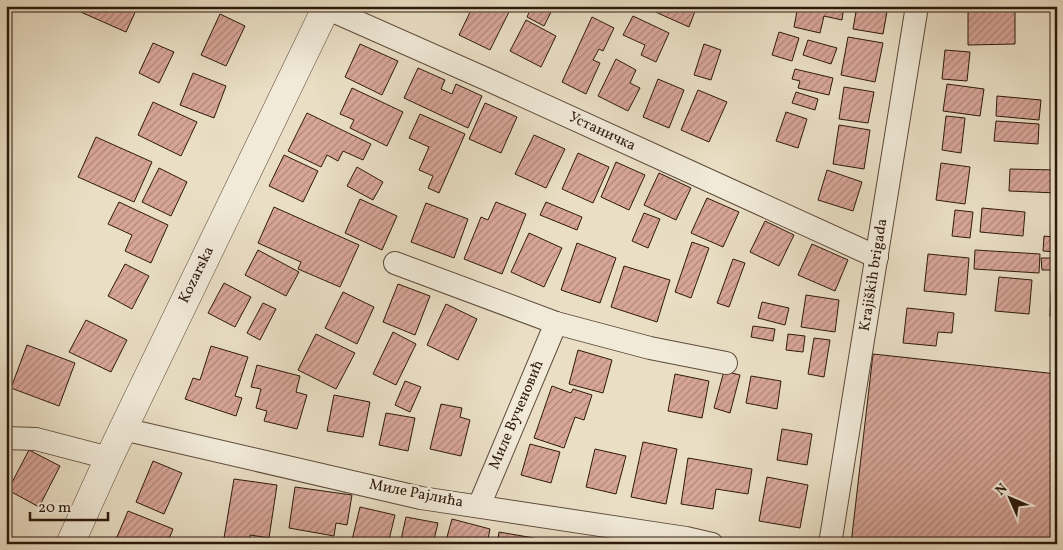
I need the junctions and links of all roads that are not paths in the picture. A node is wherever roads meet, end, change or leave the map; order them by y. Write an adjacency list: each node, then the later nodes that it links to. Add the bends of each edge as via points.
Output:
1 (918, 6): 3 (street, Krajiških brigada)
2 (327, 7): 3 (street, Устаничка); 7 (street, Kozarska)
3 (877, 257): 13 (street, Krajiških brigada)
4 (395, 263): 5 (street)
5 (556, 323): 6 (street, via 650,348); 10 (street, Миле Вученовић)
6 (726, 363)
7 (123, 429): 9 (street, Kozarska); 10 (street, Миле Рајлића, via 421,498)
8 (6, 438): 9 (street, via 36,439)
9 (109, 458): 11 (street, Kozarska)
10 (479, 506): 12 (street, Миле Рајлића)
11 (70, 544)
12 (712, 544)
13 (830, 544)

